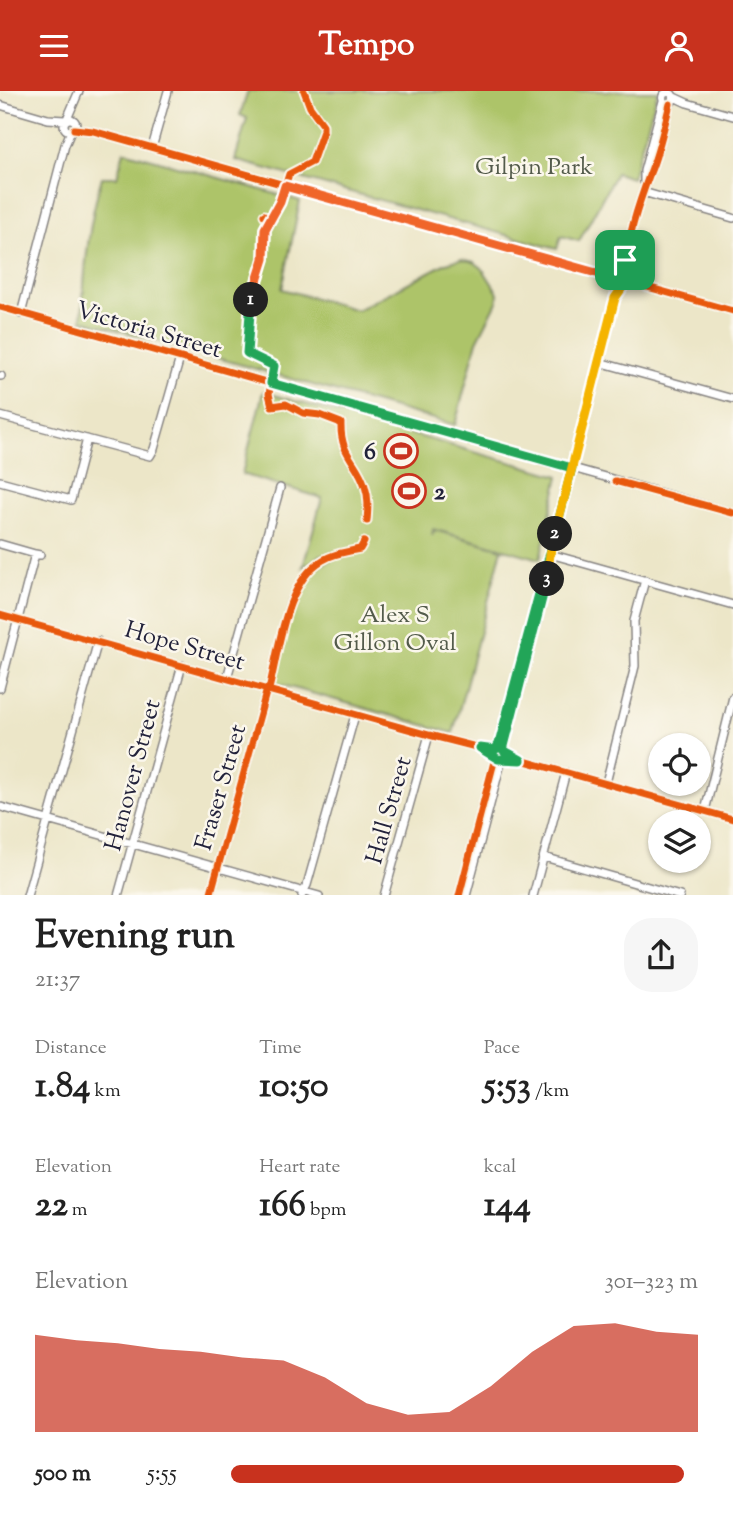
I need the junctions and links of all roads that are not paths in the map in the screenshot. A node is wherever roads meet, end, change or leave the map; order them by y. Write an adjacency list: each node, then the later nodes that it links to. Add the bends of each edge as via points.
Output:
1 (79, 91): 6 (street)
2 (168, 91): 7 (street)
3 (669, 97): 5 (street); 8 (street)
4 (0, 105): 6 (street)
5 (733, 116)
6 (70, 125): 7 (street); 13 (street)
7 (152, 148): 10 (street)
8 (643, 189): 9 (street); 10 (street)
9 (733, 218)
10 (620, 280): 12 (street); 15 (street)
11 (0, 307): 13 (street, Victoria Street)
12 (733, 311)
13 (21, 313): 14 (street, Victoria Street)
14 (180, 358): 18 (street, via 152,455); 19 (street, Victoria Street)
15 (599, 362): 16 (street); 19 (street)
16 (733, 399)
17 (0, 416): 18 (street)
18 (87, 439): 20 (street, via 71,500)
19 (572, 468): 22 (street, Victoria Street); 24 (street)
20 (0, 481)
21 (280, 488): 31 (street)
22 (733, 513)
23 (0, 544): 28 (street, via 38,555)
24 (550, 554): 25 (street); 37 (street, via 537,622)
25 (645, 580): 26 (street); 39 (street, via 634,626 635,666)
26 (733, 605)
27 (0, 615): 28 (street, Hope Street)
28 (18, 620): 29 (street, Hope Street); 32 (street)
29 (98, 641): 30 (street, Hope Street); 45 (street)
30 (182, 665): 31 (street, Hope Street); 46 (street, Hanover Street)
31 (227, 678): 33 (street, Hope Street)
32 (0, 688)
33 (267, 688): 35 (street, Hope Street); 48 (street, Fraser Street)
34 (733, 697): 42 (street)
35 (355, 715): 36 (street, Hope Street); 49 (street)
36 (429, 735): 37 (street, Hope Street); 54 (street, Hall Street)
37 (499, 754): 38 (street, Hope Street); 55 (street); 56 (street)
38 (566, 772): 39 (street, Hope Street); 47 (street)
39 (606, 783): 41 (street, Hope Street)
40 (1, 807): 45 (street)
41 (701, 810)
42 (705, 810)
43 (711, 813): 44 (street, Hope Street)
44 (733, 819)
45 (48, 820): 46 (street); 50 (street)
46 (133, 843): 48 (street); 51 (street, Hanover Street)
47 (544, 857): 57 (street); 58 (street)
48 (218, 867): 49 (street); 52 (street, Fraser Street)
49 (303, 893): 53 (street)
50 (27, 895)
51 (118, 895)
52 (210, 895)
53 (319, 895)
54 (384, 895)
55 (459, 895)
56 (466, 895)
57 (533, 895)
58 (680, 895)

